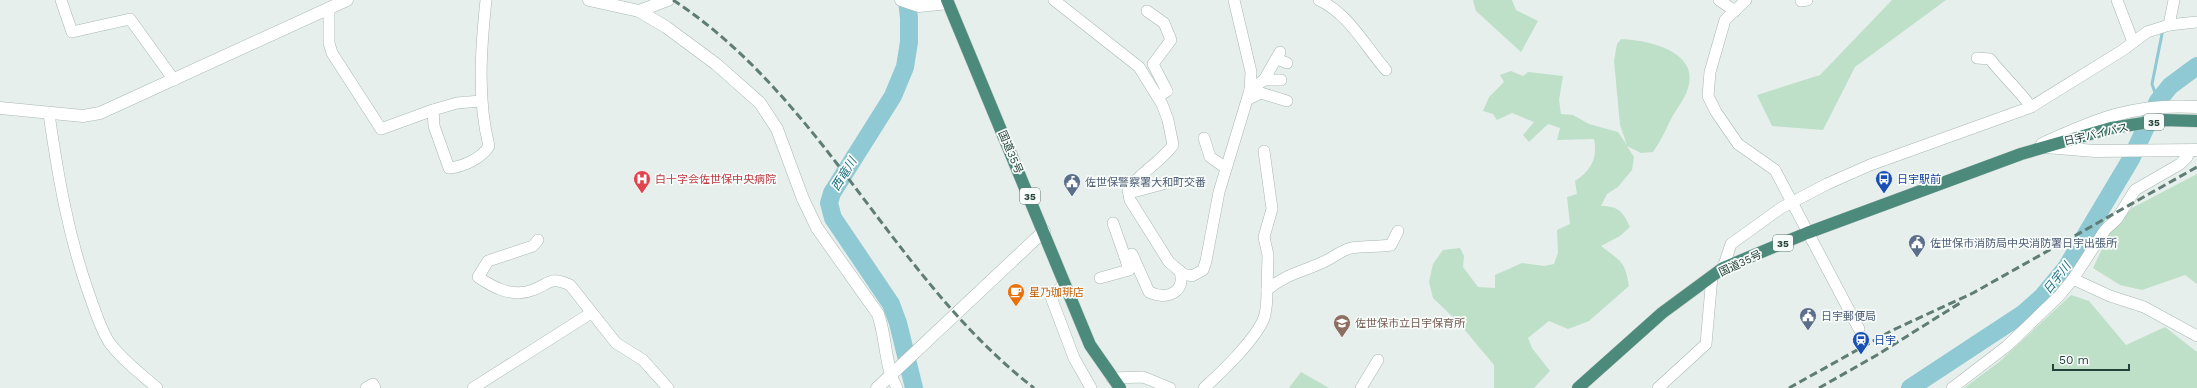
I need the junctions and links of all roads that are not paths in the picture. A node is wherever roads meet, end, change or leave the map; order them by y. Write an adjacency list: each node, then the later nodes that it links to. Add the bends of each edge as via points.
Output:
1 (61, 0): 25 (street, via 72,32 130,19)
2 (347, 0): 15 (street)
3 (486, 0): 30 (street, via 481,56)
4 (589, 0): 16 (street)
5 (668, 0): 16 (street)
6 (900, 0): 14 (street, via 919,6)
7 (1054, 0): 29 (street, via 1139,67)
8 (1234, 0): 28 (street, via 1251,72)
9 (1319, 0): 24 (street, via 1336,10)
10 (1719, 0): 17 (street)
11 (1746, 0): 17 (street)
12 (2117, 0): 21 (street)
13 (2174, 0): 20 (street)
14 (947, 1): 48 (highway, 国道35号 / 35)
15 (329, 8): 25 (street); 35 (street, via 329,43 332,53 381,130)
16 (639, 11): 64 (street, via 666,27 716,64 760,104 777,129 802,199 817,228 878,314)
17 (1735, 11): 46 (street, via 1725,20 1716,46 1708,96 1738,144 1775,170)
18 (1147, 12): 29 (street, via 1164,23 1171,40 1153,64 1167,91)
19 (2197, 22): 20 (street)
20 (2165, 26): 21 (street, via 2147,32)
21 (2133, 42): 32 (street)
22 (1977, 58): 32 (street, via 1990,59)
23 (1287, 64): 26 (street, via 1278,55)
24 (1386, 70)
25 (174, 80): 36 (street, via 100,113 83,116)
26 (1264, 80): 27 (street); 28 (street)
27 (1281, 80)
28 (1249, 95): 31 (street, via 1261,94); 43 (street)
29 (1158, 97): 45 (street, via 1168,120 1173,145 1160,160 1134,181)
30 (482, 102): 35 (street, via 457,103); 35 (street, via 489,146 474,159 457,167 449,168 434,126)
31 (1287, 102)
32 (2031, 107): 46 (street, via 1870,165)
33 (2197, 107): 42 (street, via 2138,110 2092,121)
34 (0, 108): 36 (street)
35 (432, 110)
36 (49, 114): 67 (street, via 60,188 74,250 100,323 109,342)
37 (2197, 121): 39 (highway, 日宇バイパス / 35, via 2164,120 2111,128)
38 (1204, 138): 43 (street, via 1210,157)
39 (2044, 147): 40 (street, via 2095,151); 42 (highway, 日宇バイパス / 35)
40 (2194, 150): 57 (street, via 2180,164 2135,190 2118,219 2105,230)
41 (1264, 151): 59 (street, via 1272,209 1264,237 1268,255)
42 (2021, 154): 50 (highway, 国道35号 / 35)
43 (1226, 168): 54 (street, via 1203,270 1192,276)
44 (1163, 184): 45 (street)
45 (1128, 193): 54 (street, via 1163,254)
46 (1792, 203): 50 (street); 53 (street, via 1780,208 1731,244)
47 (1113, 223): 52 (street)
48 (1044, 231): 58 (highway, 国道35号 / 35); 64 (street)
49 (1398, 231): 59 (street, via 1391,245 1351,248 1338,252 1324,263 1288,275)
50 (1807, 233): 53 (highway, 国道35号 / 35); 61 (street)
51 (538, 240): 60 (street, via 533,246 488,261 478,277 509,293 524,293 549,281 559,280 570,285)
52 (1125, 257): 54 (street, via 1132,254 1149,292 1156,295 1164,297 1181,286); 56 (street, via 1129,270)
53 (1723, 268): 55 (highway, 国道35号 / 35)
54 (1180, 271)
55 (1712, 276): 66 (highway, 国道35号 / 35, via 1662,313); 79 (street, via 1706,344)
56 (1100, 278)
57 (2073, 279): 62 (street, via 2110,296 2144,307); 80 (street, via 2030,326)
58 (1065, 283): 65 (highway, 国道35号 / 35, via 1090,345); 74 (street, via 1051,297 1074,358)
59 (1267, 290): 77 (street, via 1264,318 1258,328 1244,347)
60 (591, 313): 70 (street); 71 (street, via 616,343 643,360)
61 (1859, 329)
62 (2197, 336)
63 (1378, 360): 78 (street)
64 (891, 375): 72 (street); 73 (street)
65 (1112, 378): 75 (highway, 国道35号 / 35); 76 (street, via 1143,377)
66 (1584, 386)
67 (157, 388)
68 (366, 388): 69 (street, via 373,384)
69 (375, 388)
70 (473, 388)
71 (668, 388)
72 (877, 388)
73 (897, 388)
74 (1091, 388)
75 (1120, 388)
76 (1170, 388)
77 (1204, 388)
78 (1361, 388)
79 (1658, 388)
80 (1952, 388)

